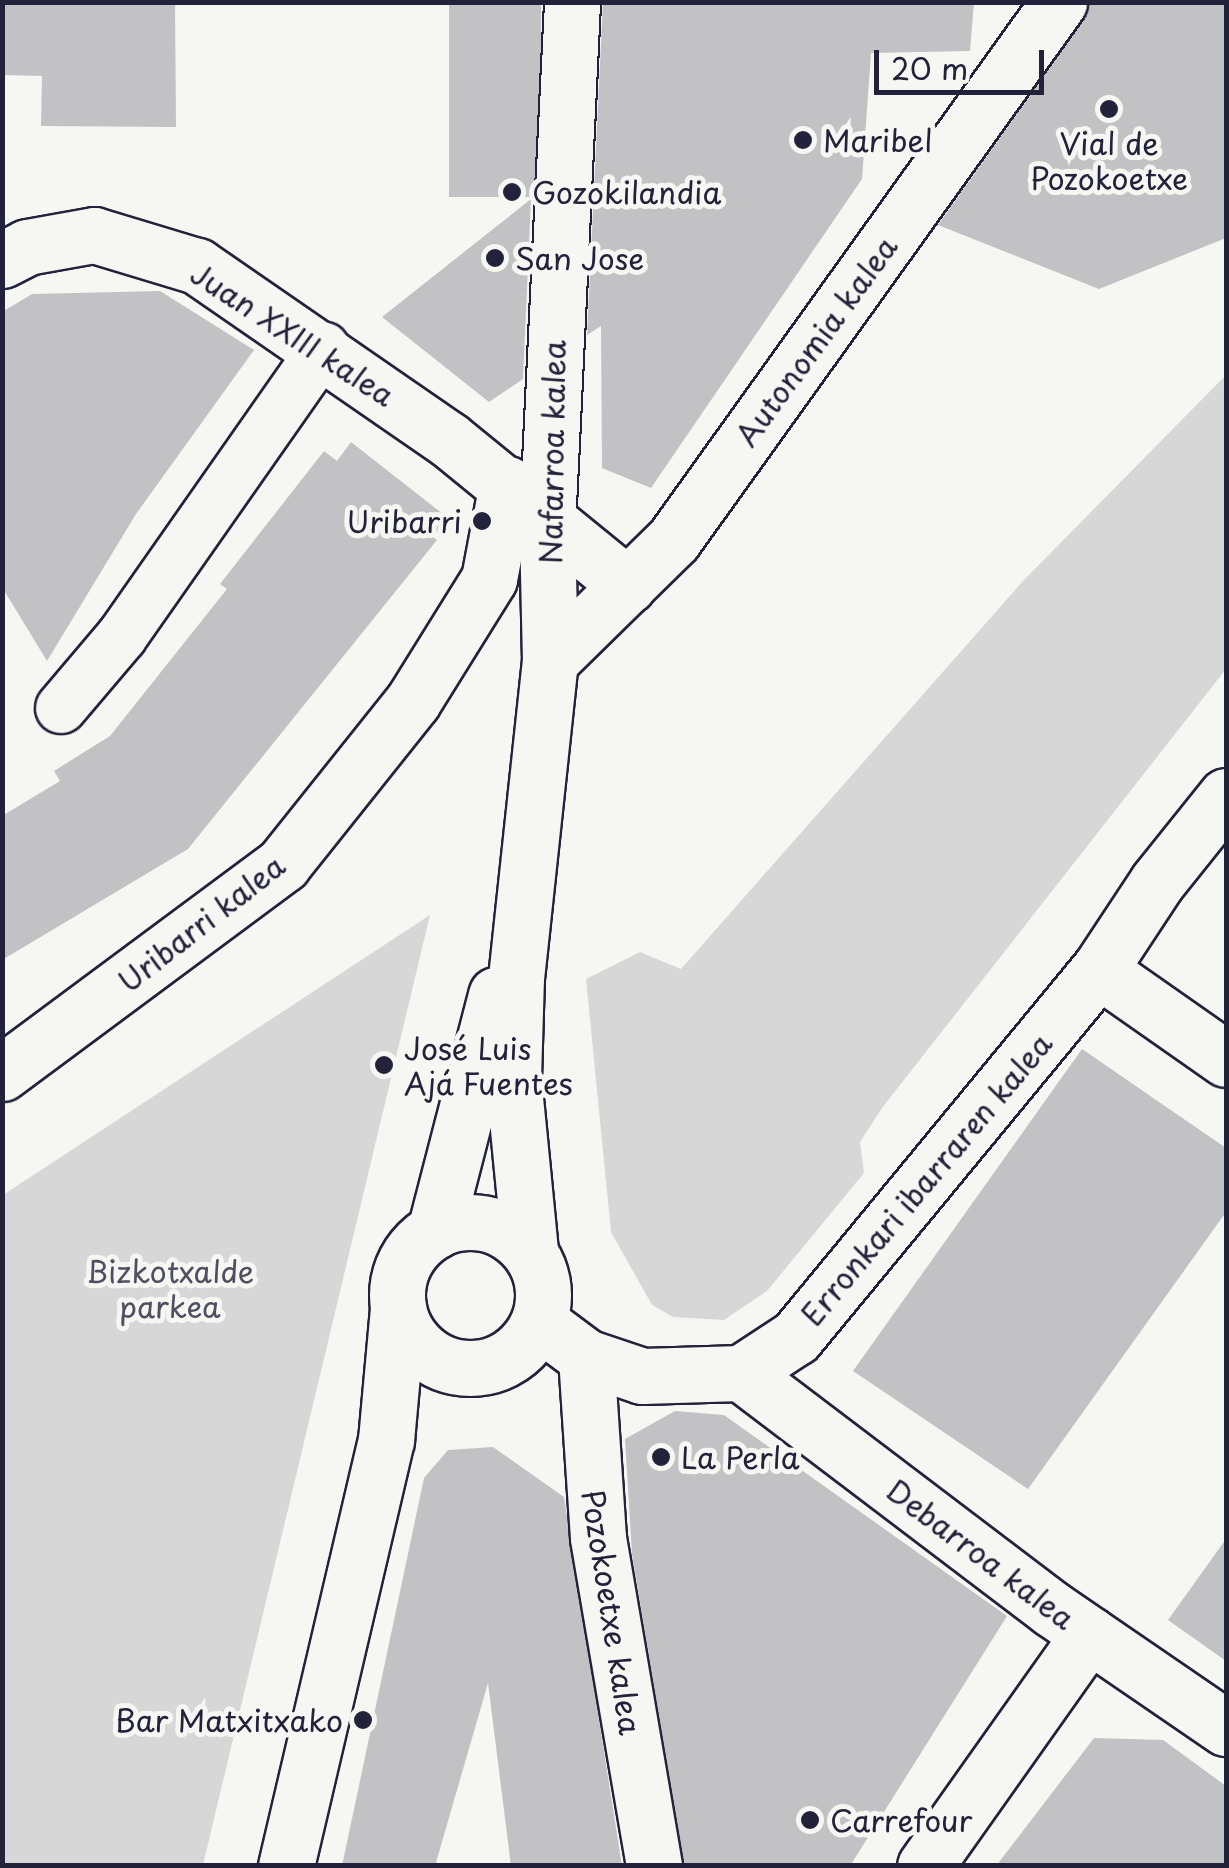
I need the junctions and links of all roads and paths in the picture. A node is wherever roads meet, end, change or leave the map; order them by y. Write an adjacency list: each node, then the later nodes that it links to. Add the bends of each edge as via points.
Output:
1 (572, 2): 5 (street, Nafarroa kalea)
2 (1059, 2): 10 (street, Autonomia kalea, via 674,538)
3 (2, 260): 4 (street, Juan XXIII kalea, via 27,247 94,235 197,266)
4 (324, 348): 6 (street, Juan XXIII kalea); 12 (street, via 122,636)
5 (551, 447): 6 (street); 7 (street, Nafarroa kalea)
6 (507, 484): 7 (street, Juan XXIII kalea); 8 (street)
7 (548, 525): 9 (street, Nafarroa kalea); 10 (street, Juan XXIII kalea)
8 (489, 579): 9 (street); 17 (street, Uribarri kalea, via 414,701 283,864)
9 (549, 582): 11 (street, Nafarroa kalea)
10 (628, 586): 11 (street, Autonomia kalea)
11 (550, 660): 14 (street, Nafarroa kalea)
12 (61, 708)
13 (1226, 796): 15 (street, Erronkari ibarraren kalea)
14 (522, 900): 18 (street, Nafarroa kalea, via 453,1142); 19 (street, Nafarroa kalea, via 513,1078)
15 (1098, 970): 16 (street); 24 (street, Erronkari ibarraren kalea, via 796,1337)
16 (1226, 1059)
17 (2, 1073)
18 (435, 1230): 19 (street, via 468,1221 492,1225); 20 (street, via 408,1253 398,1274)
19 (530, 1252): 21 (street, via 542,1284)
20 (398, 1309): 23 (street, via 411,1341 429,1357 468,1369); 25 (street)
21 (539, 1322): 22 (street); 23 (street, via 526,1342)
22 (586, 1357): 24 (street, via 642,1376); 29 (street, Pozokoetxe kalea, via 598,1538)
23 (488, 1367): 25 (street)
24 (742, 1372): 26 (street, Debarroa kalea)
25 (386, 1440): 28 (street)
26 (1089, 1634): 27 (street, Debarroa kalea); 30 (street)
27 (1226, 1728)
28 (286, 1866)
29 (654, 1866)
30 (925, 1866)

